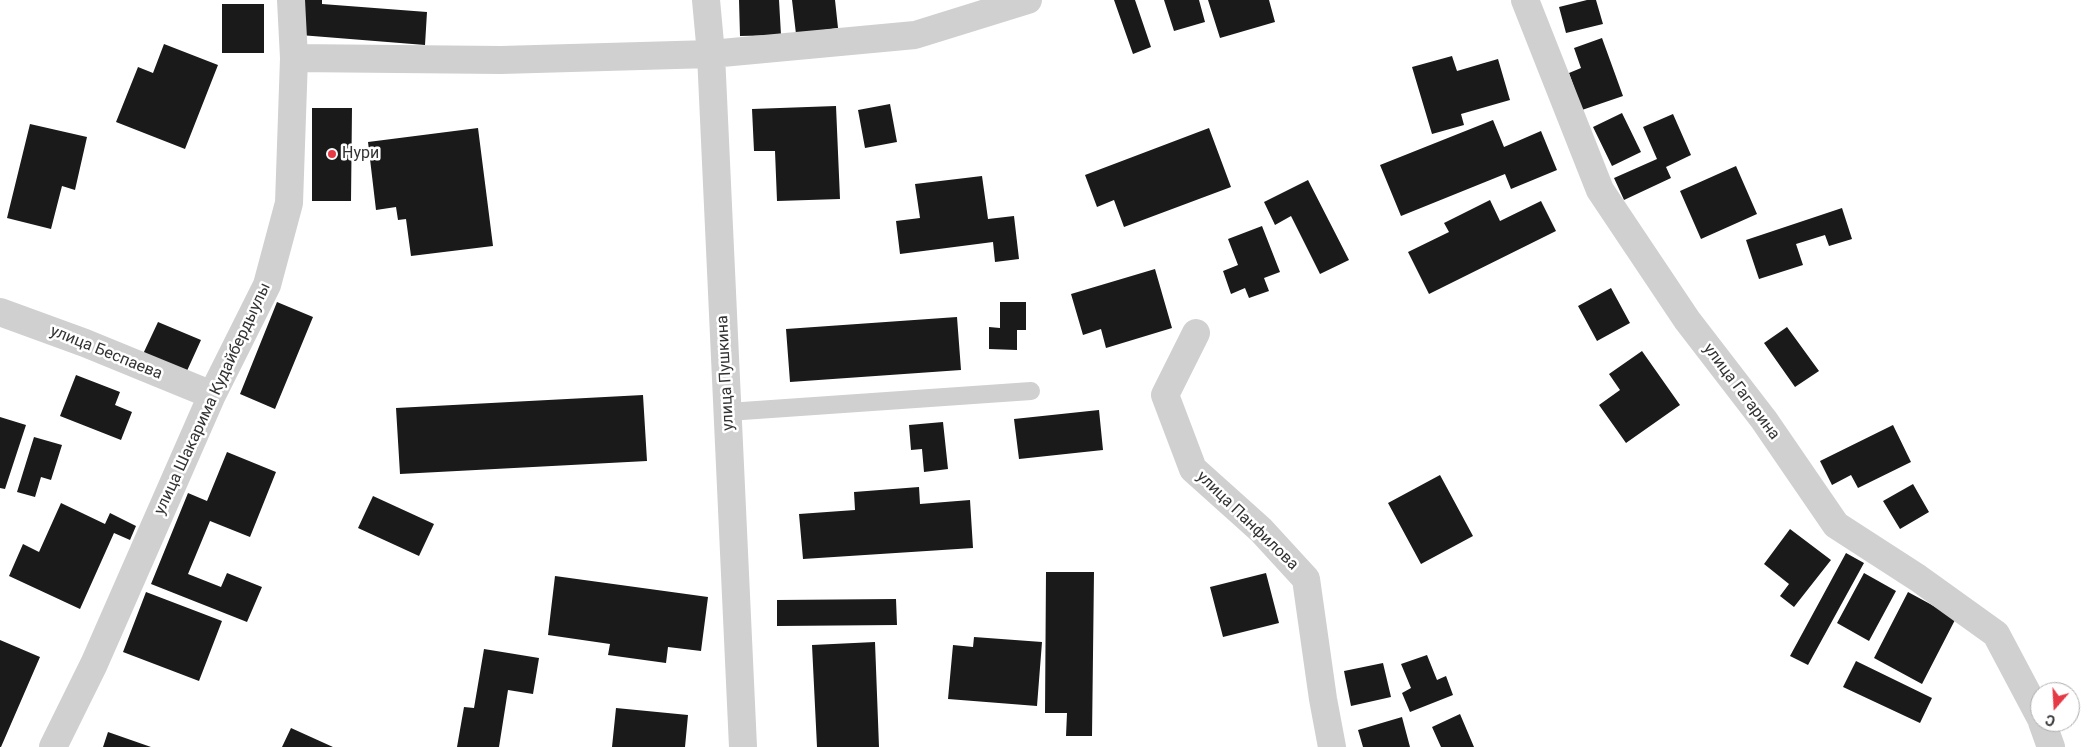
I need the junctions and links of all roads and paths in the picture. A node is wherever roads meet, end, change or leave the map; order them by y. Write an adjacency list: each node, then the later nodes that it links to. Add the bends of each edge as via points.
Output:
1 (291, 0): 6 (street, улица Шакарима Кудайбердыулы)
2 (706, 0): 5 (street, улица Пушкина)
3 (1028, 0): 5 (street, via 915,35)
4 (1525, 0): 12 (street, улица Гагарина, via 1600,190 1687,320 1764,420 1836,525 1996,634)
5 (711, 54): 6 (street, via 501,60); 11 (street, улица Пушкина)
6 (294, 58): 10 (street, улица Шакарима Кудайбердыулы, via 289,203 267,285)
7 (0, 312): 10 (street, улица Беспаева)
8 (1196, 332): 16 (street, улица Панфилова, via 1165,395 1194,469 1261,530 1306,579)
9 (1032, 391): 11 (lane)
10 (212, 395): 14 (street, улица Шакарима Кудайбердыулы, via 94,664)
11 (728, 412): 15 (street, улица Пушкина)
12 (2030, 698)
13 (2046, 732): 17 (street)
14 (53, 747)
15 (743, 747)
16 (1332, 747)
17 (2051, 747)

